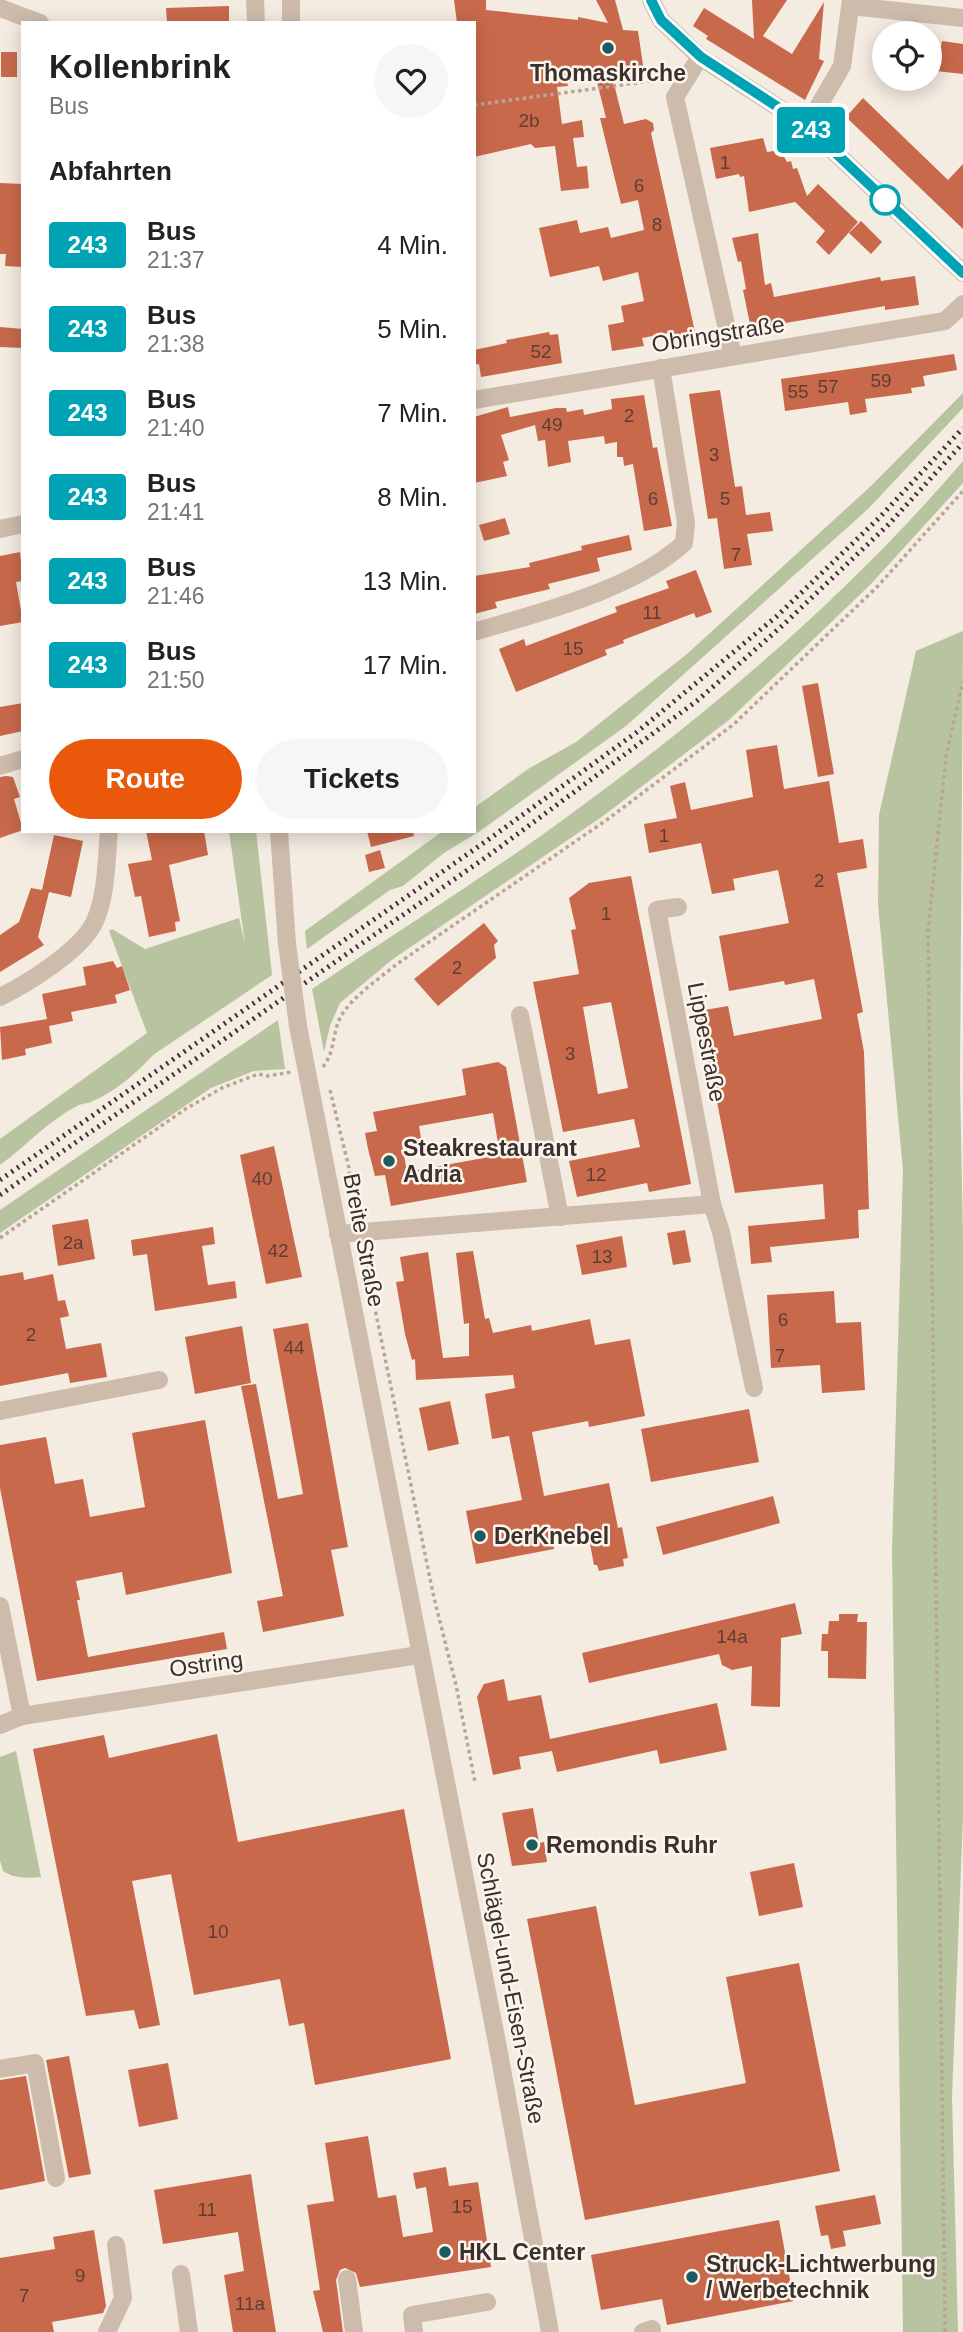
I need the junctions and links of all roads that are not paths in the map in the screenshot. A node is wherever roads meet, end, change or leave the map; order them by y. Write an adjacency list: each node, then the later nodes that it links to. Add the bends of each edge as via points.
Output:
1 (255, 0): 8 (street)
2 (290, 0): 9 (street)
3 (651, 0): 10 (street, via 661,20)
4 (851, 3): 6 (street); 11 (street, via 842,66)
5 (0, 8): 7 (street)
6 (963, 18)
7 (35, 21)
8 (256, 21)
9 (291, 21)
10 (701, 57): 11 (street); 14 (street, via 675,97)
11 (807, 126): 12 (street)
12 (963, 273)
13 (963, 304): 14 (street, Obringstraße, via 944,321)
14 (733, 356): 15 (street, Obringstraße)
15 (661, 368): 16 (street, Obringstraße); 19 (street, via 686,523 684,543 664,561 597,591)
16 (476, 400)
17 (21, 524): 18 (street)
18 (0, 529)
19 (476, 631)
20 (21, 760): 21 (street)
21 (0, 766)
22 (109, 833): 25 (street, via 101,902 94,923 84,938 51,964)
23 (279, 833): 29 (street, Breite Straße, bridge, via 286,944 298,1026 315,1068)
24 (678, 907): 27 (street, Lippestraße, via 657,910)
25 (0, 997)
26 (520, 1015): 28 (street)
27 (712, 1204): 28 (street); 31 (street, Lippestraße)
28 (560, 1217): 29 (street)
29 (338, 1234): 34 (street, Breite Straße)
30 (159, 1380): 32 (street)
31 (754, 1388)
32 (0, 1411)
33 (0, 1606): 35 (street)
34 (419, 1655): 35 (street, Ostring); 47 (street, Schlägel-und-Eisen-Straße)
35 (22, 1716): 36 (street, Ostring)
36 (0, 1725)
37 (0, 2069): 38 (street, via 34,2063)
38 (56, 2178)
39 (116, 2245): 43 (street, via 123,2298)
40 (181, 2274): 44 (street)
41 (347, 2279): 45 (street)
42 (487, 2302): 46 (street, via 412,2315)
43 (107, 2332)
44 (189, 2332)
45 (354, 2332)
46 (414, 2332)
47 (550, 2332)

